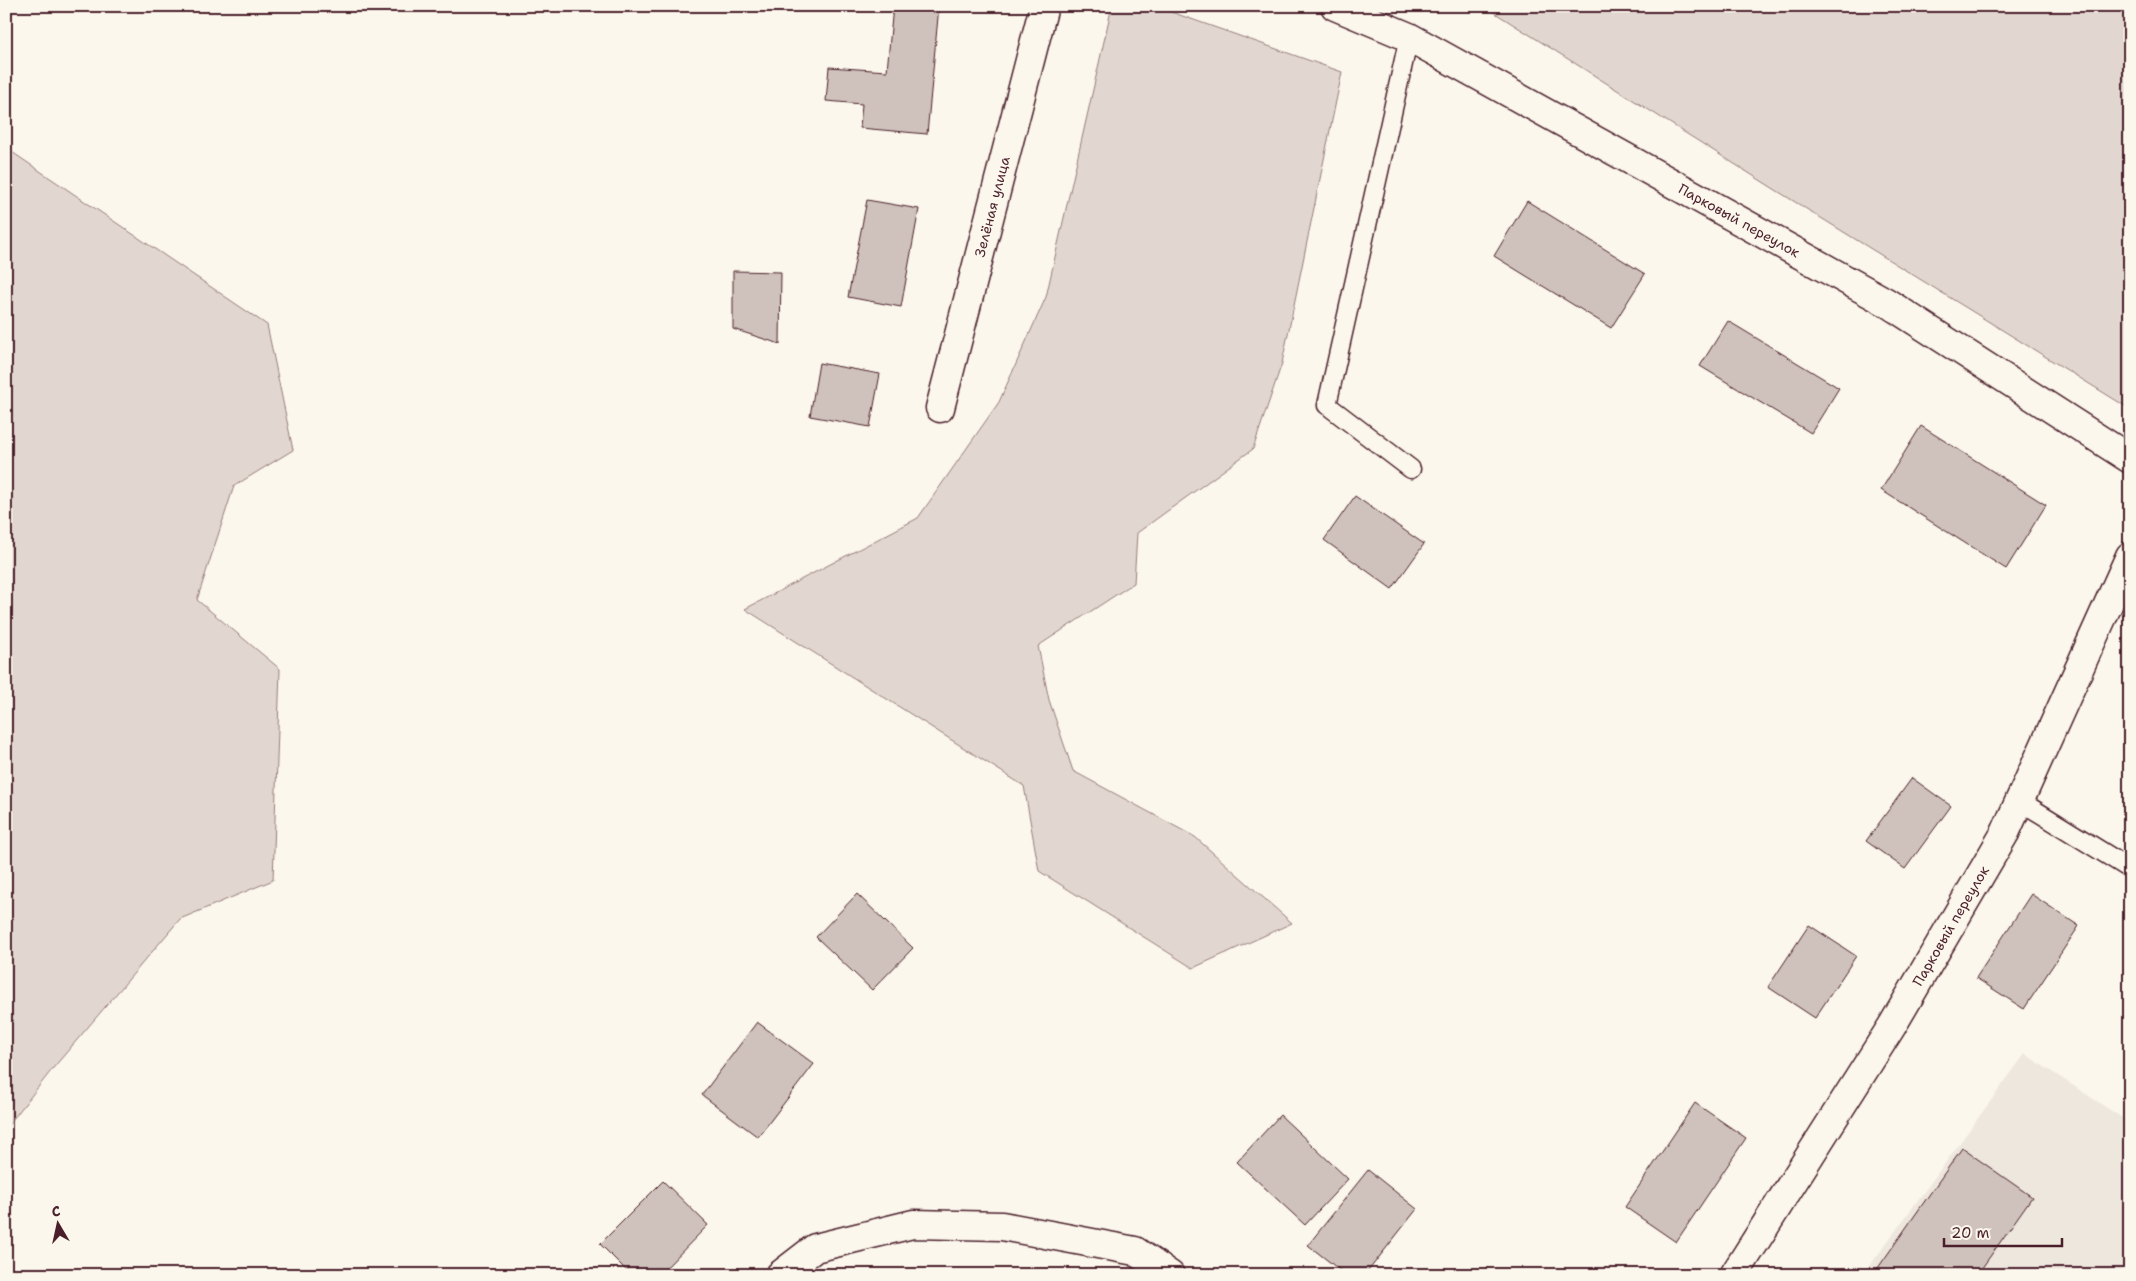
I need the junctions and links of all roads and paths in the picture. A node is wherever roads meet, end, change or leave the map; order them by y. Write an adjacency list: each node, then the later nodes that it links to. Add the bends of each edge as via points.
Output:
1 (1044, 6): 4 (street, Зелёная улица)
2 (1335, 6): 3 (street, Парковый переулок)
3 (1409, 37): 5 (street, Парковый переулок, via 1886,302); 6 (lane, via 1327,406)
4 (940, 408)
5 (2130, 459)
6 (1410, 469)
7 (2130, 556): 8 (street, Парковый переулок)
8 (2020, 802): 9 (lane); 12 (street, Парковый переулок, via 2006,833 1892,1026)
9 (2130, 869)
10 (780, 1275): 11 (street, via 815,1248 913,1224 1002,1226 1135,1251)
11 (1170, 1275)
12 (1734, 1275)

